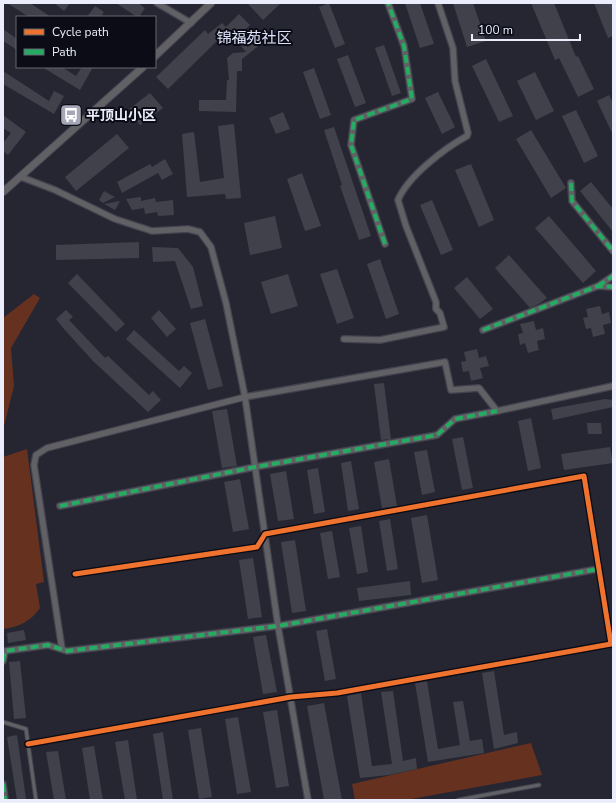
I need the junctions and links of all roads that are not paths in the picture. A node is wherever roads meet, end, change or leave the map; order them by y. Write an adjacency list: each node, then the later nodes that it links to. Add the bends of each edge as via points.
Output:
1 (157, 3): 5 (street)
2 (211, 3): 5 (street)
3 (388, 3): 11 (street, via 404,46 412,99 354,120 351,145)
4 (438, 3): 17 (street, via 453,48 455,81 468,133 419,173 401,192 398,200 444,327 380,340)
5 (191, 23): 6 (street)
6 (156, 55)
7 (141, 68): 8 (street)
8 (21, 177): 10 (street); 19 (street, via 55,190 115,219 152,231 188,229 200,232 211,247 226,303)
9 (571, 184): 12 (street, via 572,201)
10 (3, 192)
11 (385, 244)
12 (613, 251)
13 (613, 276): 14 (street)
14 (598, 286): 15 (street); 16 (street)
15 (613, 287)
16 (483, 330)
17 (344, 339)
18 (613, 386): 20 (street)
19 (245, 397): 20 (street, via 445,362 451,390 479,388); 21 (street); 27 (street, via 47,448 36,455 34,465)
20 (497, 411): 21 (street, via 455,419 437,435)
21 (255, 467): 22 (street); 23 (street)
22 (60, 506)
23 (265, 534): 24 (street, via 584,476); 25 (street, via 257,547); 26 (street)
24 (598, 569): 26 (street); 29 (street, via 611,644 337,693)
25 (75, 574)
26 (278, 626): 27 (street); 29 (street)
27 (62, 649): 28 (street, via 48,645 5,651)
28 (3, 661)
29 (291, 697): 31 (street); 36 (street)
30 (3, 722): 31 (lane, via 26,729)
31 (28, 744): 35 (lane)
32 (3, 784): 34 (street)
33 (539, 784): 37 (lane)
34 (5, 800)
35 (36, 800)
36 (308, 800)
37 (458, 800)

